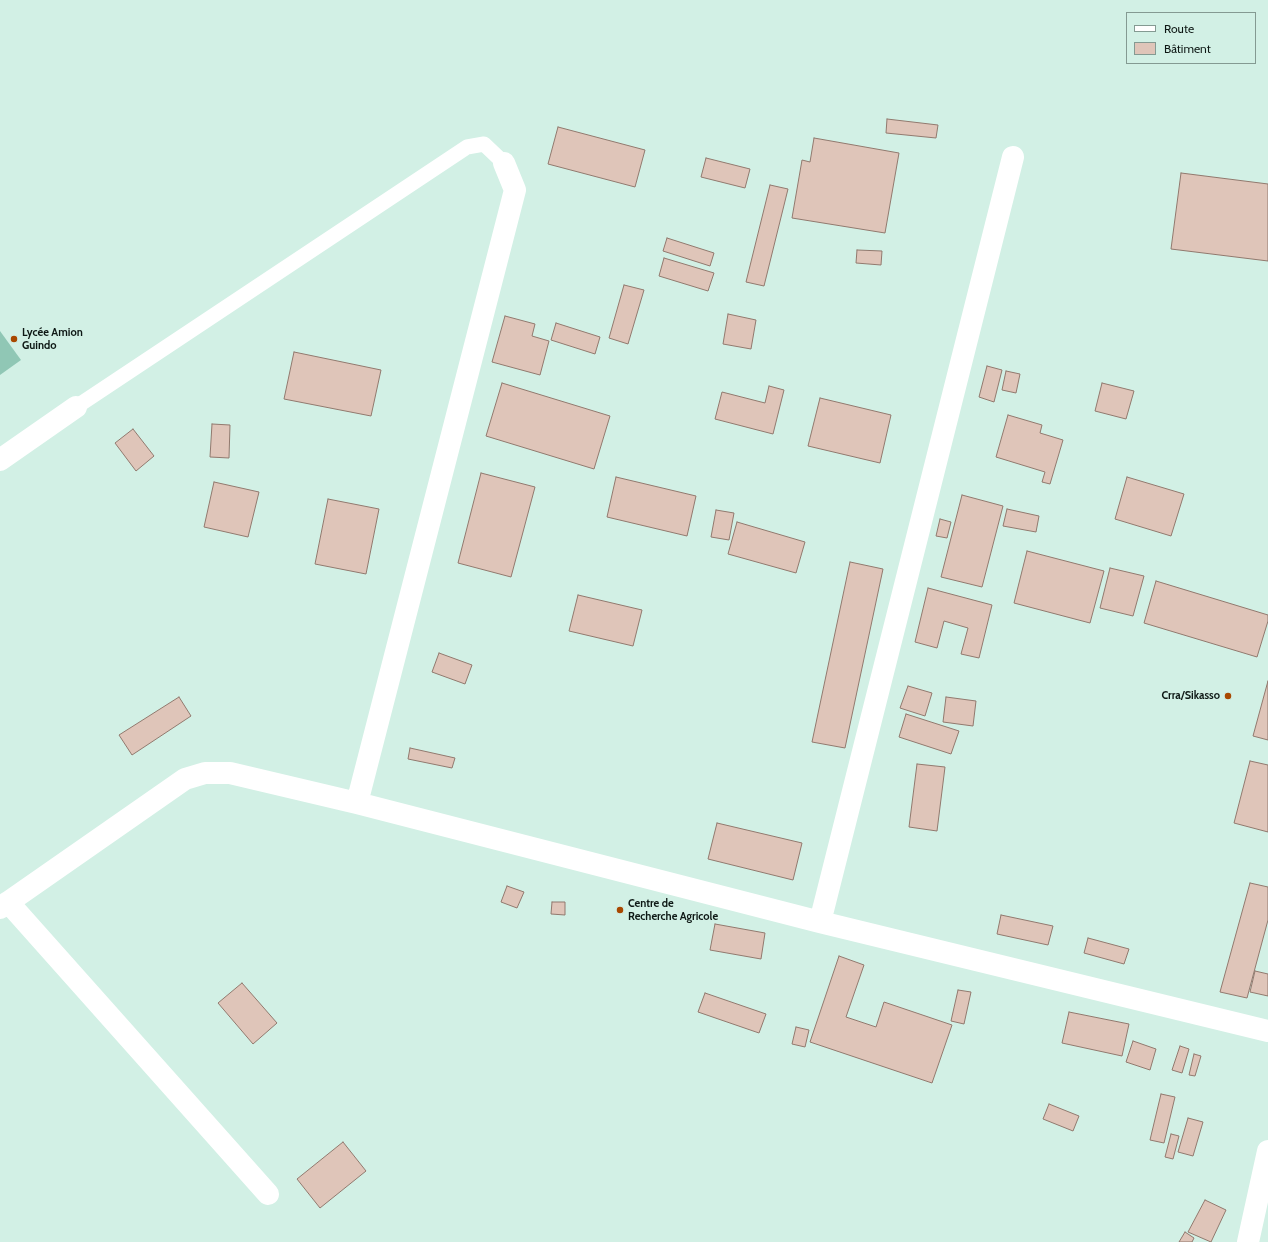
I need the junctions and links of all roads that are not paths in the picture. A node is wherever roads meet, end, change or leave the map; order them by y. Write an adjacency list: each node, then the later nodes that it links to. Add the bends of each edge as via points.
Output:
1 (1013, 157): 7 (street)
2 (504, 163): 3 (lane, via 484,144 467,147); 5 (street, via 515,190)
3 (76, 407): 4 (street)
4 (0, 460)
5 (357, 803): 6 (street, via 230,773 204,773 185,779); 7 (street)
6 (4, 905): 10 (street)
7 (820, 922): 8 (street)
8 (1268, 1031)
9 (1268, 1151): 11 (street)
10 (268, 1194)
11 (1248, 1242)

